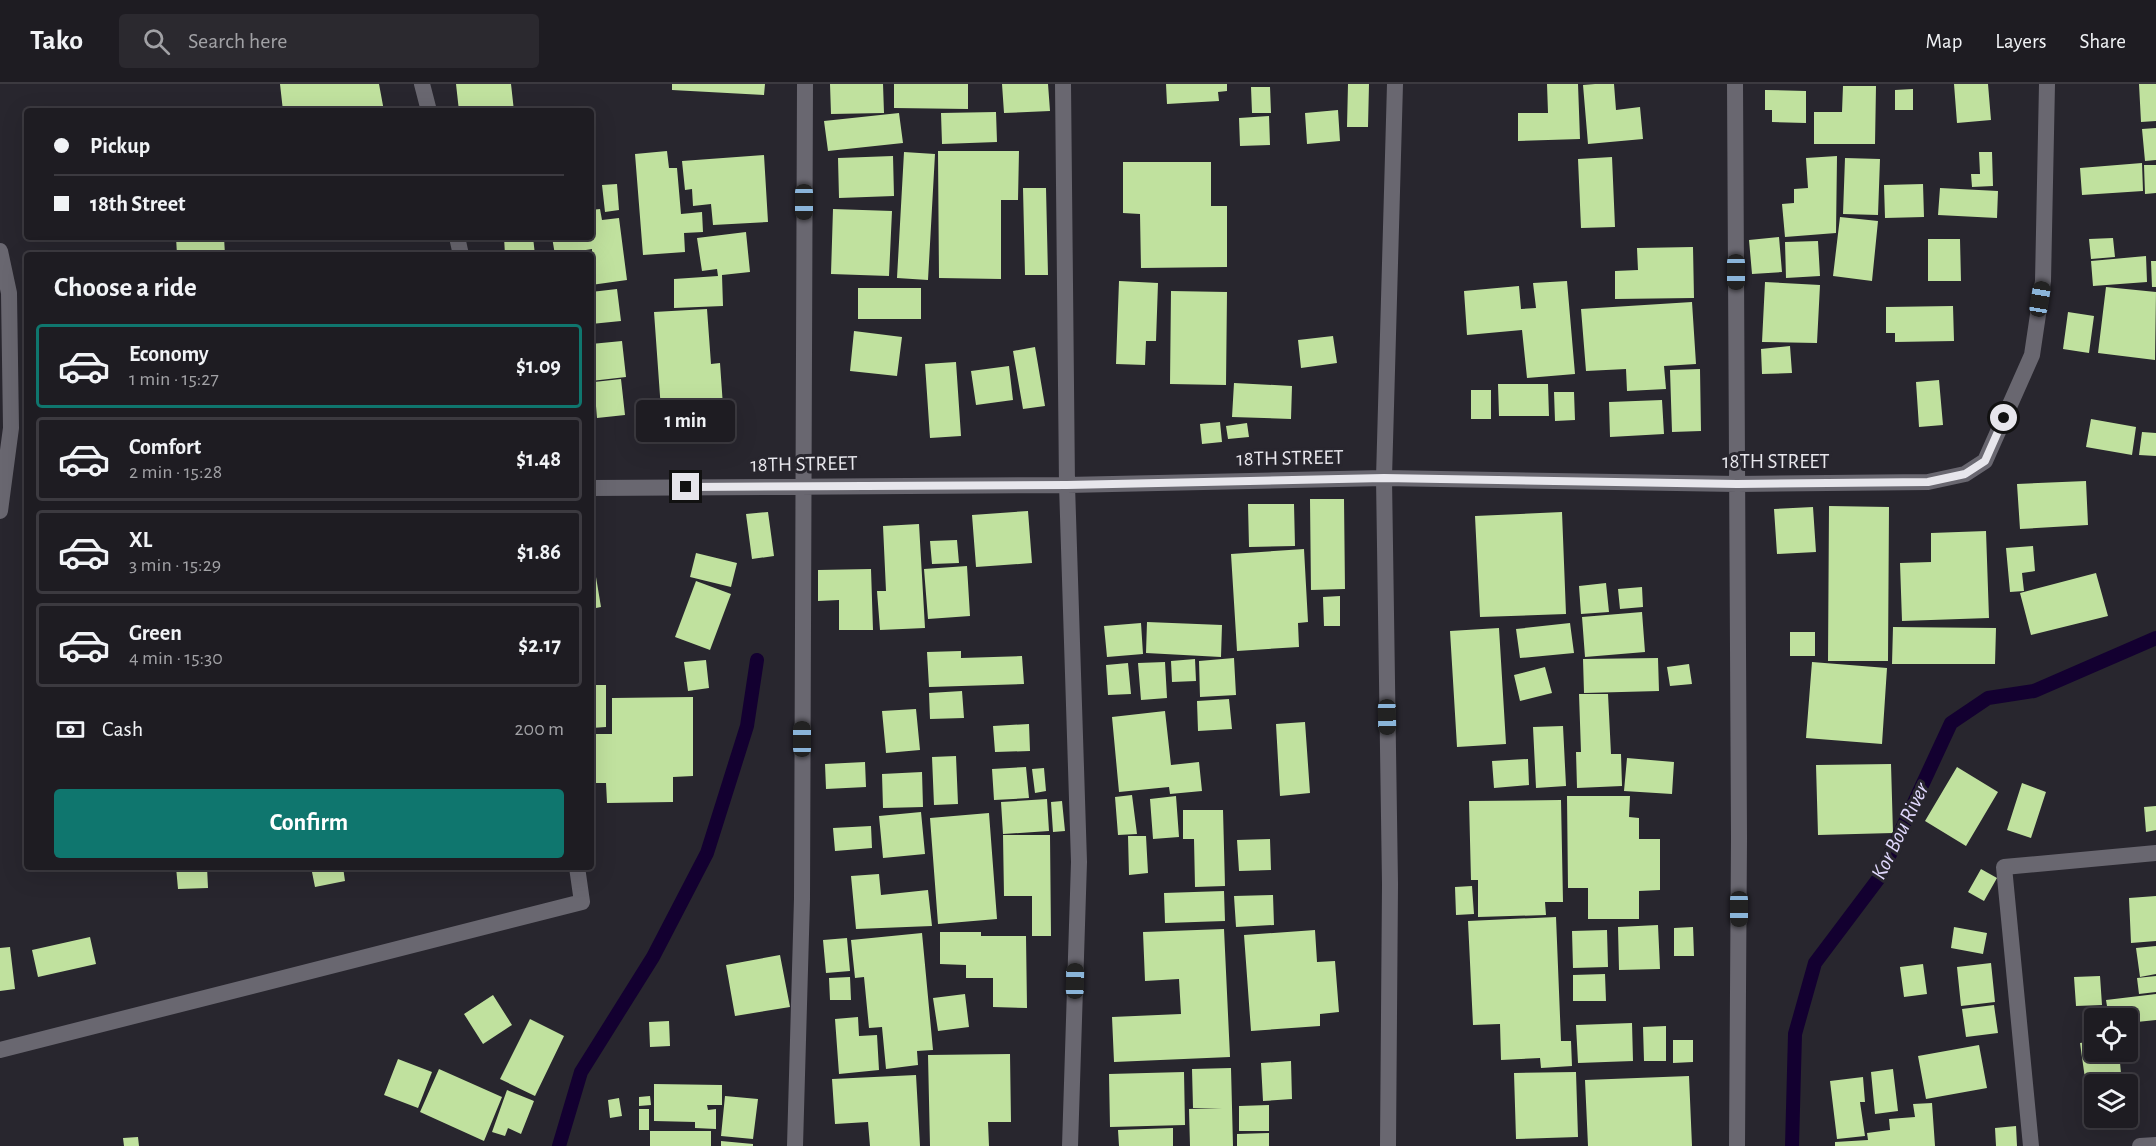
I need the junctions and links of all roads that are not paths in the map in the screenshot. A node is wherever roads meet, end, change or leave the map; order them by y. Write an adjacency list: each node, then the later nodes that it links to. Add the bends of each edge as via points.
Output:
1 (422, 84): 7 (street)
2 (805, 84): 12 (street)
3 (1063, 84): 11 (street)
4 (1395, 84): 9 (street)
5 (1735, 84): 10 (street)
6 (2047, 84): 10 (street, 18TH STREET, via 2043,281 2032,355 1985,461 1965,474 1928,482)
7 (428, 108)
8 (0, 251): 14 (street, via 9,293 10,428)
9 (1384, 478): 10 (street, 18TH STREET); 11 (street, 18TH STREET); 21 (street)
10 (1737, 484): 22 (street)
11 (1067, 485): 12 (street, 18TH STREET); 20 (street, via 1079,862)
12 (803, 486): 13 (street, 18TH STREET); 19 (street, via 802,899)
13 (594, 488)
14 (0, 511)
15 (2156, 853): 23 (street, via 2004,867)
16 (577, 870): 17 (street, via 582,902)
17 (0, 1050)
18 (2156, 1145): 24 (street)
19 (795, 1146)
20 (1070, 1146)
21 (1388, 1146)
22 (1737, 1146)
23 (2031, 1146)
24 (2140, 1146)

